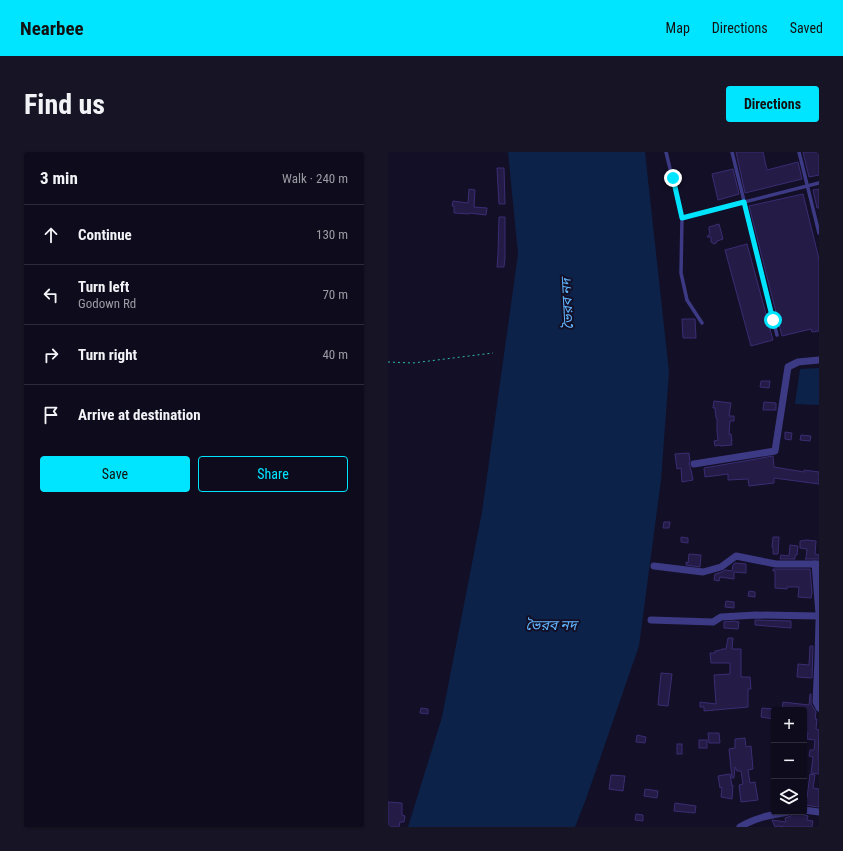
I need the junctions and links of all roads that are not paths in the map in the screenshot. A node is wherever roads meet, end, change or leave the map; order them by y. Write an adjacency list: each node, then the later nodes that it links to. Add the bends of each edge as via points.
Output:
1 (666, 152): 7 (lane)
2 (732, 152): 6 (lane)
3 (799, 152): 5 (lane)
4 (819, 183): 5 (lane)
5 (807, 186): 6 (lane); 8 (lane)
6 (744, 202): 7 (lane); 10 (lane)
7 (682, 218): 9 (lane, via 681,273 687,300)
8 (819, 233)
9 (702, 323)
10 (777, 334)
11 (819, 360): 12 (street, via 798,362 788,367 775,451)
12 (694, 464)
13 (817, 564): 14 (street, via 776,564 736,556 721,567 703,572); 15 (street)
14 (654, 566)
15 (819, 615): 16 (street, via 742,616 721,618 713,622)
16 (651, 620)
17 (819, 622): 18 (street, via 816,702)
18 (819, 708)
19 (807, 810): 20 (street)
20 (819, 812)
21 (771, 814): 22 (street)
22 (740, 827)

